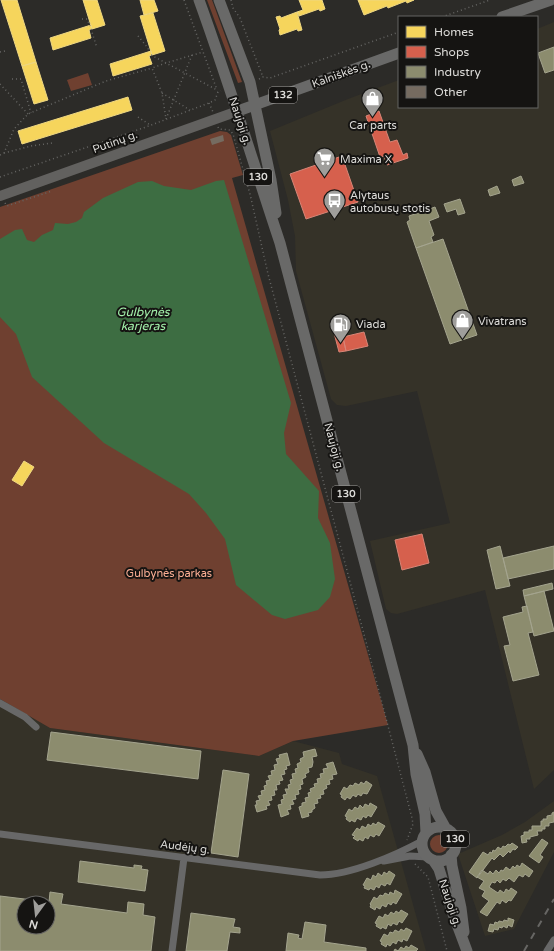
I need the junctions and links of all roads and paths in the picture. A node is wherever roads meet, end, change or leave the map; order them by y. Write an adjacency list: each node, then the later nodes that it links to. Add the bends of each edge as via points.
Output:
1 (184, 0): 18 (path)
2 (199, 0): 29 (main road, Naujoji g. / 130)
3 (220, 0): 27 (main road, Naujoji g.)
4 (230, 0): 25 (path, via 240,18)
5 (490, 0): 7 (path)
6 (551, 0): 8 (main road)
7 (445, 16)
8 (505, 16)
9 (82, 19): 10 (path, via 87,19)
10 (90, 26)
11 (91, 29): 14 (path)
12 (398, 32): 25 (path, via 270,78)
13 (138, 36): 17 (path)
14 (97, 48)
15 (5, 51): 16 (path)
16 (0, 52)
17 (149, 52)
18 (203, 52): 21 (path); 30 (path)
19 (398, 53): 34 (main road, Kalniškės g. / 132)
20 (151, 55): 22 (path)
21 (192, 55): 22 (path); 24 (path)
22 (166, 64): 23 (path); 24 (path)
23 (152, 68): 31 (path); 37 (path, via 106,81)
24 (185, 73): 30 (path); 32 (path)
25 (263, 77): 27 (path)
26 (12, 79): 37 (path, via 21,79)
27 (250, 82): 34 (main road, Naujoji g.)
28 (0, 84): 38 (path)
29 (230, 89): 30 (path); 36 (main road, Naujoji g. / 130)
30 (217, 91): 33 (path, via 215,100)
31 (162, 93): 32 (path); 41 (path)
32 (174, 100): 35 (path); 41 (path)
33 (208, 103): 35 (path); 40 (path)
34 (255, 104): 36 (main road, Kalniškės g. / 132); 48 (main road, Naujoji g., via 271,180)
35 (190, 110): 41 (path)
36 (238, 111): 40 (main road, Putinų g.); 48 (main road, Naujoji g. / 130)
37 (31, 113): 38 (path)
38 (28, 114): 44 (path, via 14,129)
39 (138, 117): 42 (path)
40 (215, 118): 47 (main road, Putinų g.); 55 (path, via 219,129 230,130 233,134 250,194 268,274 412,818 413,824 406,845)
41 (166, 119): 42 (path)
42 (150, 125): 46 (path)
43 (52, 143): 44 (path)
44 (4, 154): 45 (path)
45 (0, 155)
46 (0, 177)
47 (0, 196)
48 (280, 243): 51 (main road, Naujoji g. / 130)
49 (0, 703): 50 (street)
50 (36, 727)
51 (413, 745): 52 (main road, Naujoji g. / 130, via 425,772 436,811); 54 (main road, Naujoji g. / 130, via 416,774 425,814)
52 (446, 829): 54 (main road, 130, via 435,828); 56 (main road, 130, via 456,846)
53 (0, 834): 57 (street, Audėjų g.)
54 (424, 837): 55 (street, Audėjų g.); 58 (main road, 130, via 423,850)
55 (409, 853): 57 (street, Audėjų g., via 329,875); 58 (street, Audėjų g.); 62 (path, via 410,859 428,877)
56 (451, 855): 58 (main road, 130, via 443,860); 60 (main road, Naujoji g. / 130)
57 (184, 858): 61 (street)
58 (431, 858): 60 (main road, Naujoji g. / 130, via 439,869)
59 (554, 940): 63 (street)
60 (467, 949)
61 (172, 951)
62 (447, 951)
63 (547, 951)

